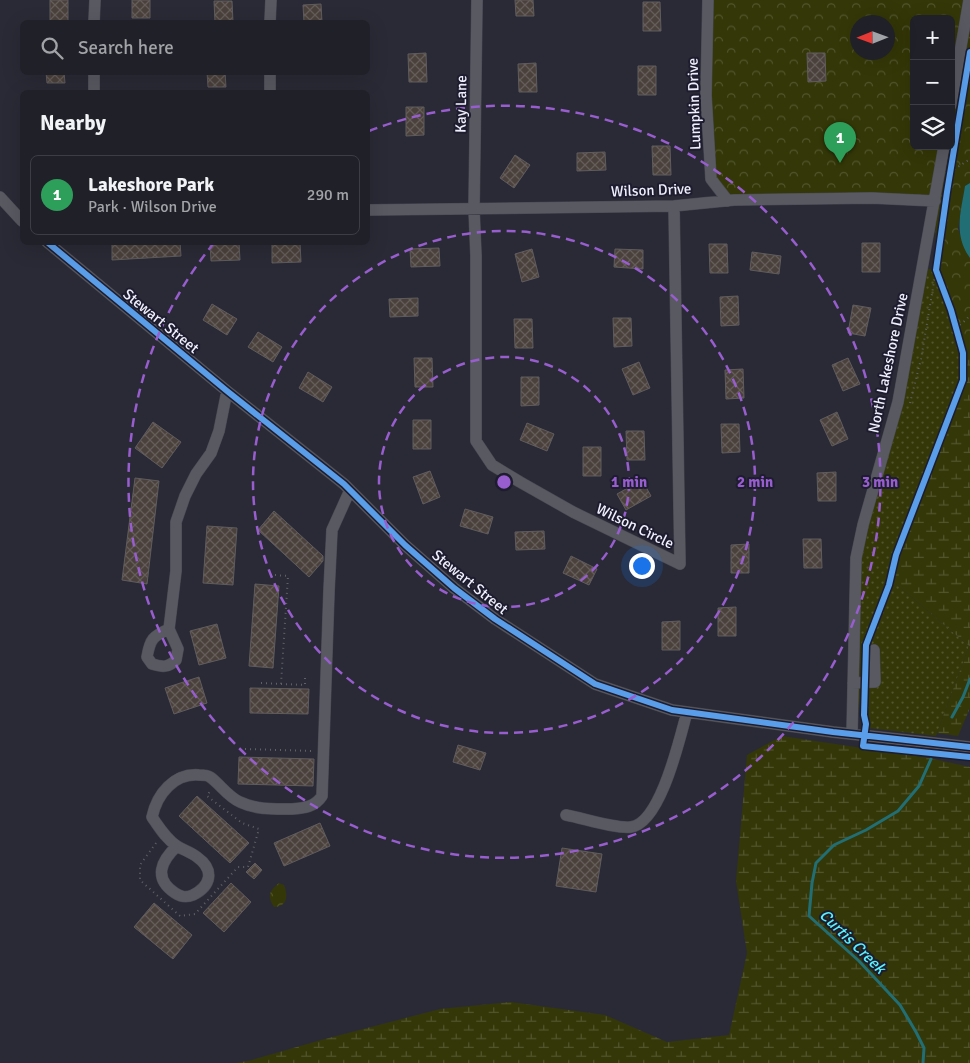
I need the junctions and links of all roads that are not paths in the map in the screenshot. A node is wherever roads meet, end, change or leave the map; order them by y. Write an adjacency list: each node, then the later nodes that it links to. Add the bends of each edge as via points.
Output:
1 (95, 0): 6 (street)
2 (271, 0): 7 (street)
3 (478, 0): 19 (street, Kay Lane)
4 (708, 0): 15 (street, Lumpkin Drive, via 706,96 712,179)
5 (969, 0): 10 (street)
6 (94, 20)
7 (270, 20)
8 (94, 75): 11 (street)
9 (270, 75): 12 (street)
10 (955, 82)
11 (94, 90)
12 (270, 90)
13 (943, 150): 16 (street, North Lakeshore Drive)
14 (0, 197): 20 (street)
15 (728, 201): 16 (street, Wilson Drive, via 872,198); 17 (street, Wilson Drive)
16 (935, 201): 26 (street, North Lakeshore Drive, via 898,402 856,558)
17 (674, 206): 19 (street, Wilson Drive); 19 (street, Wilson Circle, via 680,564 573,512 520,482 492,465 476,441)
18 (370, 210): 19 (street, Wilson Drive)
19 (474, 210)
20 (20, 219)
21 (50, 245): 22 (street, Stewart Street)
22 (226, 391): 23 (street, Stewart Street); 24 (street, via 212,452 196,474 176,522 176,571)
23 (350, 490): 27 (street, Stewart Street, via 405,545 495,619 595,684); 31 (street, via 332,530 322,796 319,802 306,808 258,808 238,801 208,776 192,774 176,779 162,793 152,817)
24 (169, 629): 24 (street, via 178,649 174,663 161,667 152,664 147,657 150,642)
25 (870, 648): 26 (street, via 874,682)
26 (853, 683): 28 (street, North Lakeshore Drive)
27 (687, 712): 28 (street, Stewart Street); 30 (street, via 667,780 645,819 639,824 624,827)
28 (852, 734): 29 (street, Stewart Street)
29 (970, 747)
30 (566, 815)
31 (176, 846): 31 (street, via 166,856 162,878 181,897 190,896 205,886 209,873 198,858)

